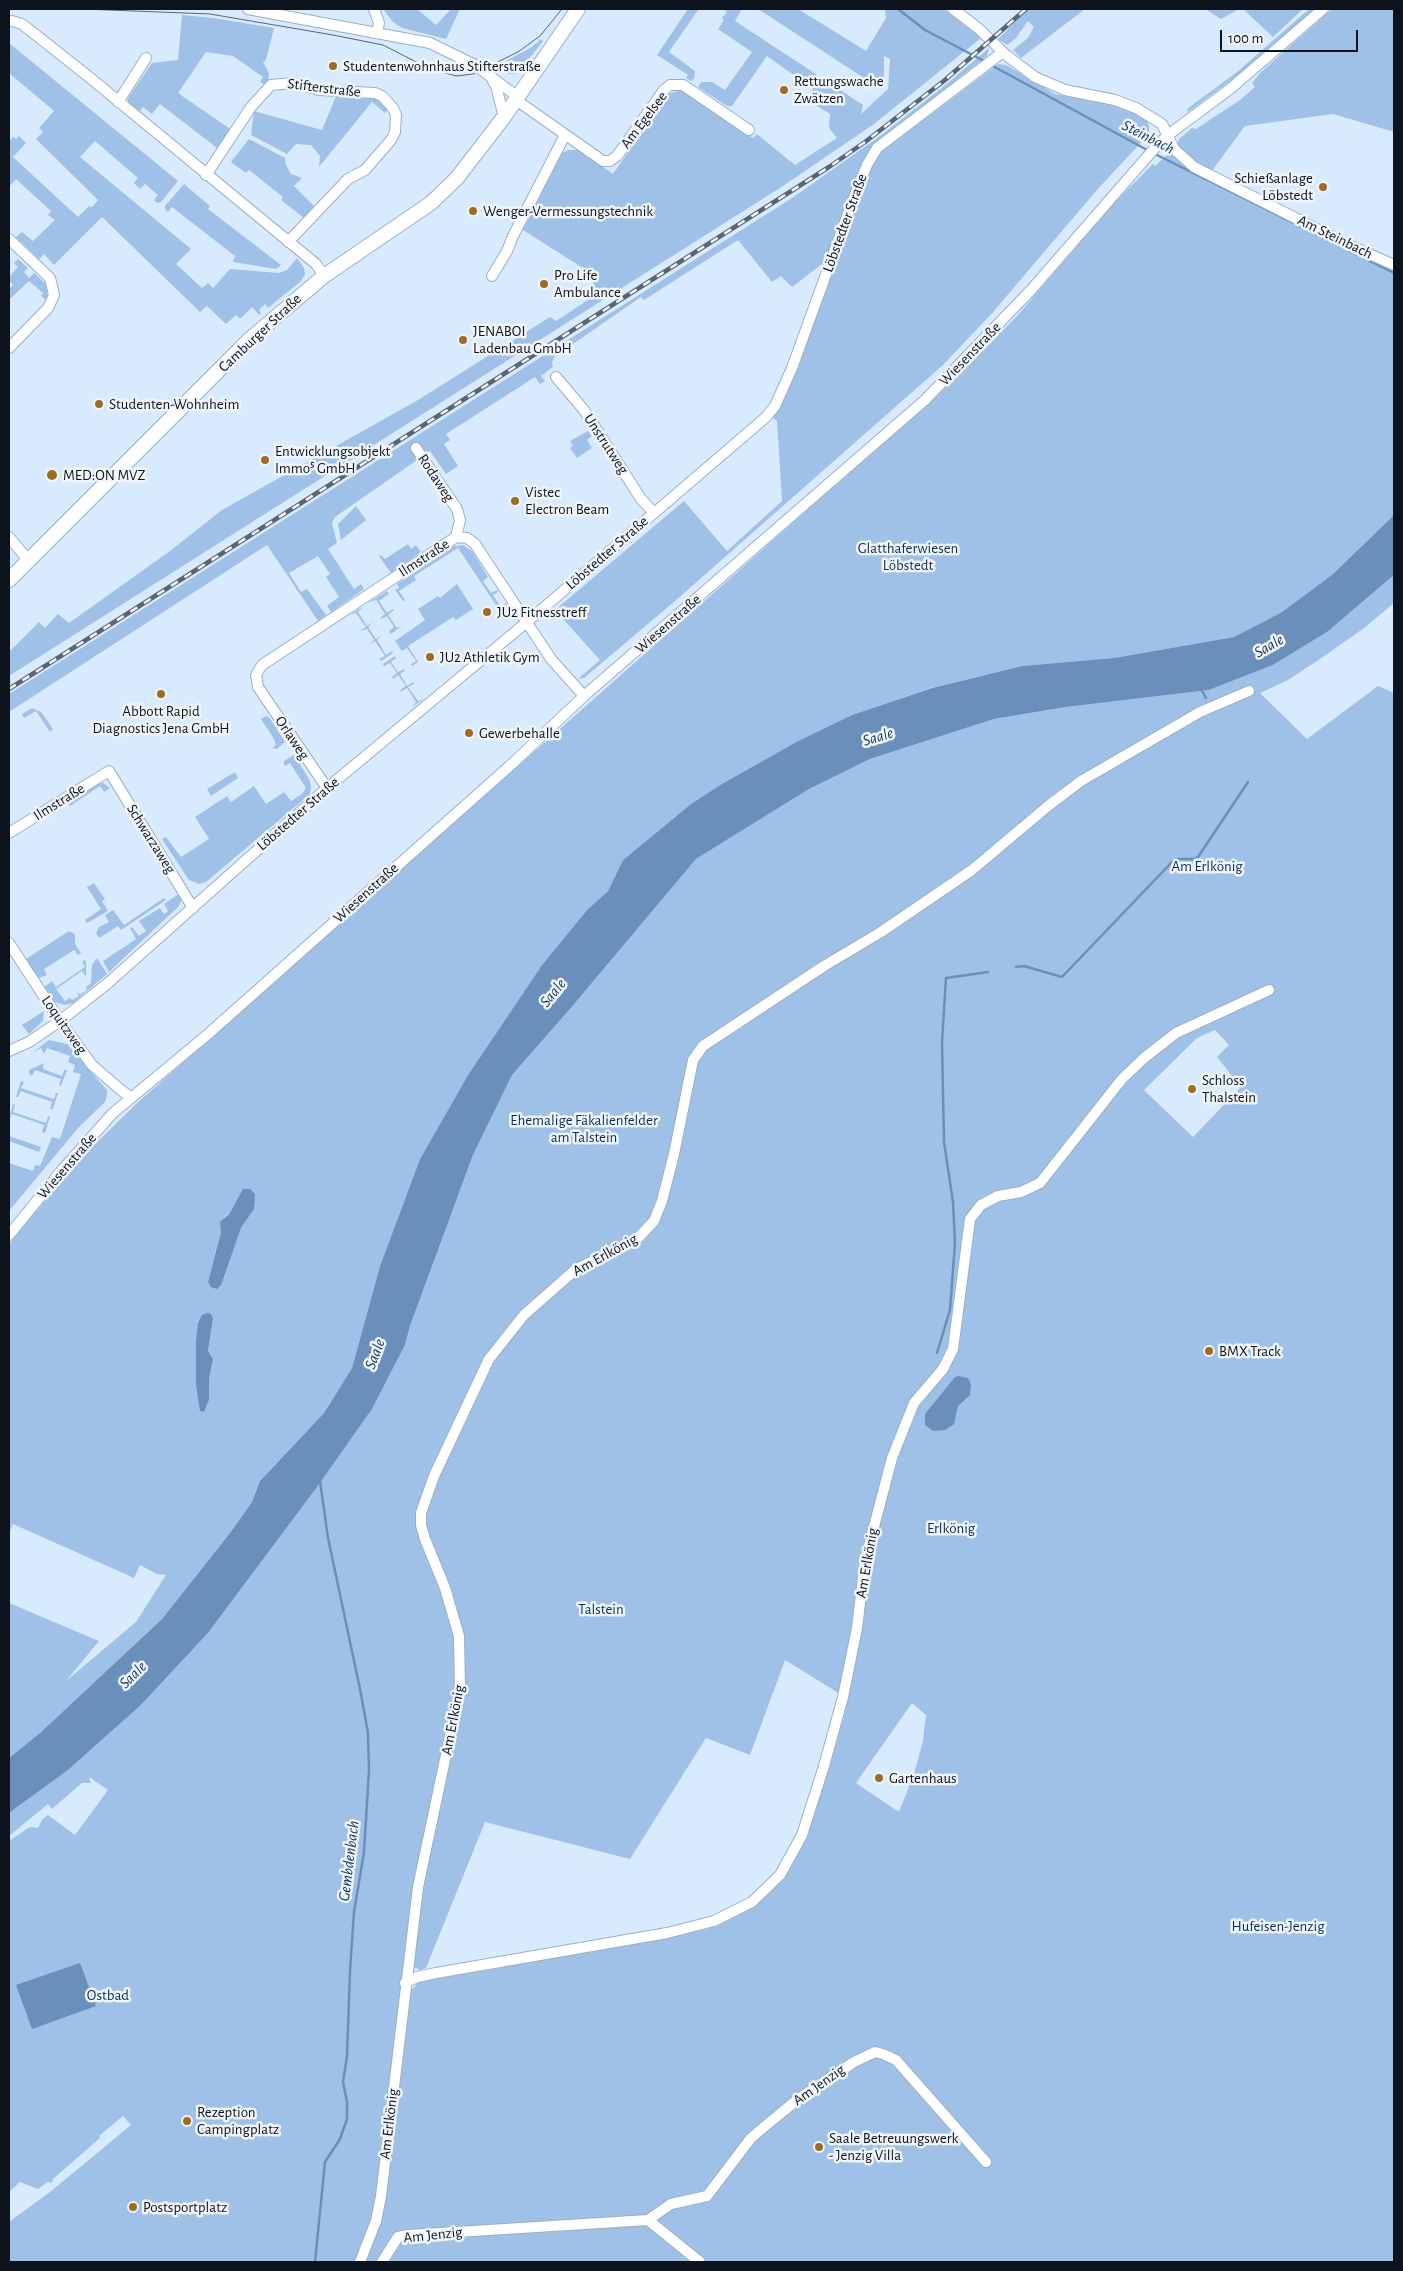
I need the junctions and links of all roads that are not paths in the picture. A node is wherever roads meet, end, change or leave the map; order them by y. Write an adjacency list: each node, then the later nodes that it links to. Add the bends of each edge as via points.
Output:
1 (248, 9): 7 (street, Am Egelsee)
2 (374, 9): 7 (street, via 379,23)
3 (578, 9): 11 (main road, Camburger Straße)
4 (953, 9): 8 (street, Am Steinbach)
5 (1323, 9): 16 (street, Wiesenstraße, via 1230,89)
6 (12, 21): 12 (street, via 22,24)
7 (377, 32): 10 (street, Am Egelsee, via 446,49)
8 (1003, 52): 16 (street, Am Steinbach, via 1022,68 1054,86 1136,108 1162,124); 26 (street, Löbstedter Straße, via 877,148 867,164 798,354 774,406 765,418)
9 (146, 58): 12 (street)
10 (488, 74): 11 (street, Am Egelsee); 13 (street, via 496,86)
11 (517, 99): 13 (main road, Camburger Straße); 15 (street, Am Egelsee)
12 (118, 102): 17 (street)
13 (504, 117): 21 (main road, Camburger Straße, via 457,178 431,203)
14 (749, 130): 15 (street, Am Egelsee, via 689,88 677,84 664,90 617,156 610,161 603,161)
15 (565, 135): 22 (street, via 508,251)
16 (1168, 135): 20 (street, Am Steinbach, via 1174,149 1194,167); 34 (street, Wiesenstraße, via 1031,290 925,400)
17 (206, 175): 19 (street); 19 (street, Stifterstraße, via 251,107 271,85 293,83 319,90 382,96 396,115 391,140 365,170 348,179)
18 (9, 239): 23 (street, via 50,278 54,295 48,308)
19 (288, 242): 21 (street, via 316,264)
20 (1394, 265)
21 (324, 276): 29 (main road, Camburger Straße, via 250,340)
22 (492, 276)
23 (9, 348)
24 (556, 376): 26 (street, Unstrutweg, via 584,410 641,499)
25 (416, 448): 28 (street, Rodaweg, via 457,509 460,520)
26 (654, 513): 31 (street, Löbstedter Straße)
27 (9, 537): 29 (street)
28 (456, 537): 31 (street, Ilmstraße, via 467,538 475,544); 32 (street, Ilmstraße, via 262,665 256,675)
29 (28, 560): 30 (main road, Camburger Straße)
30 (9, 580)
31 (527, 622): 34 (street, Ilmstraße, via 551,659); 36 (street, Löbstedter Straße)
32 (258, 687): 36 (street, Orlaweg)
33 (1249, 691): 45 (street, Am Erlkönig, via 1200,712 1082,782 972,870 703,1046 693,1060 674,1154 654,1221 637,1239 569,1275 524,1315 489,1359 434,1476 421,1513 425,1539 445,1588 459,1636 460,1689 418,1887)
34 (584, 696): 43 (street, Wiesenstraße, via 214,1028)
35 (109, 771): 37 (street, Ilmstraße); 38 (street, Schwarzaweg)
36 (327, 788): 38 (street, Löbstedter Straße)
37 (9, 833)
38 (193, 908): 41 (street, Löbstedter Straße)
39 (9, 943): 41 (street, Loquitzweg)
40 (1269, 990): 45 (street, Am Erlkönig, via 1176,1034 1144,1058 1122,1079 1040,1183 1021,1192 998,1196 981,1205 970,1219 953,1349 943,1369 914,1403 892,1458 865,1561 857,1628 843,1698 802,1835 780,1875 752,1902 714,1921 667,1933 436,1973)
41 (60, 1021): 42 (street, Löbstedter Straße); 43 (street, Loquitzweg, via 92,1065)
42 (9, 1051)
43 (131, 1097): 44 (street, Wiesenstraße, via 62,1170)
44 (9, 1235)
45 (406, 1983): 48 (street, Am Erlkönig, via 381,2196 376,2221)
46 (986, 2162): 47 (street, Am Jenzig, via 896,2060 875,2052 796,2100 751,2138 707,2196 671,2204)
47 (648, 2220): 49 (street, Am Jenzig, via 409,2235 398,2238); 50 (street)
48 (360, 2262)
49 (382, 2262)
50 (700, 2262)

